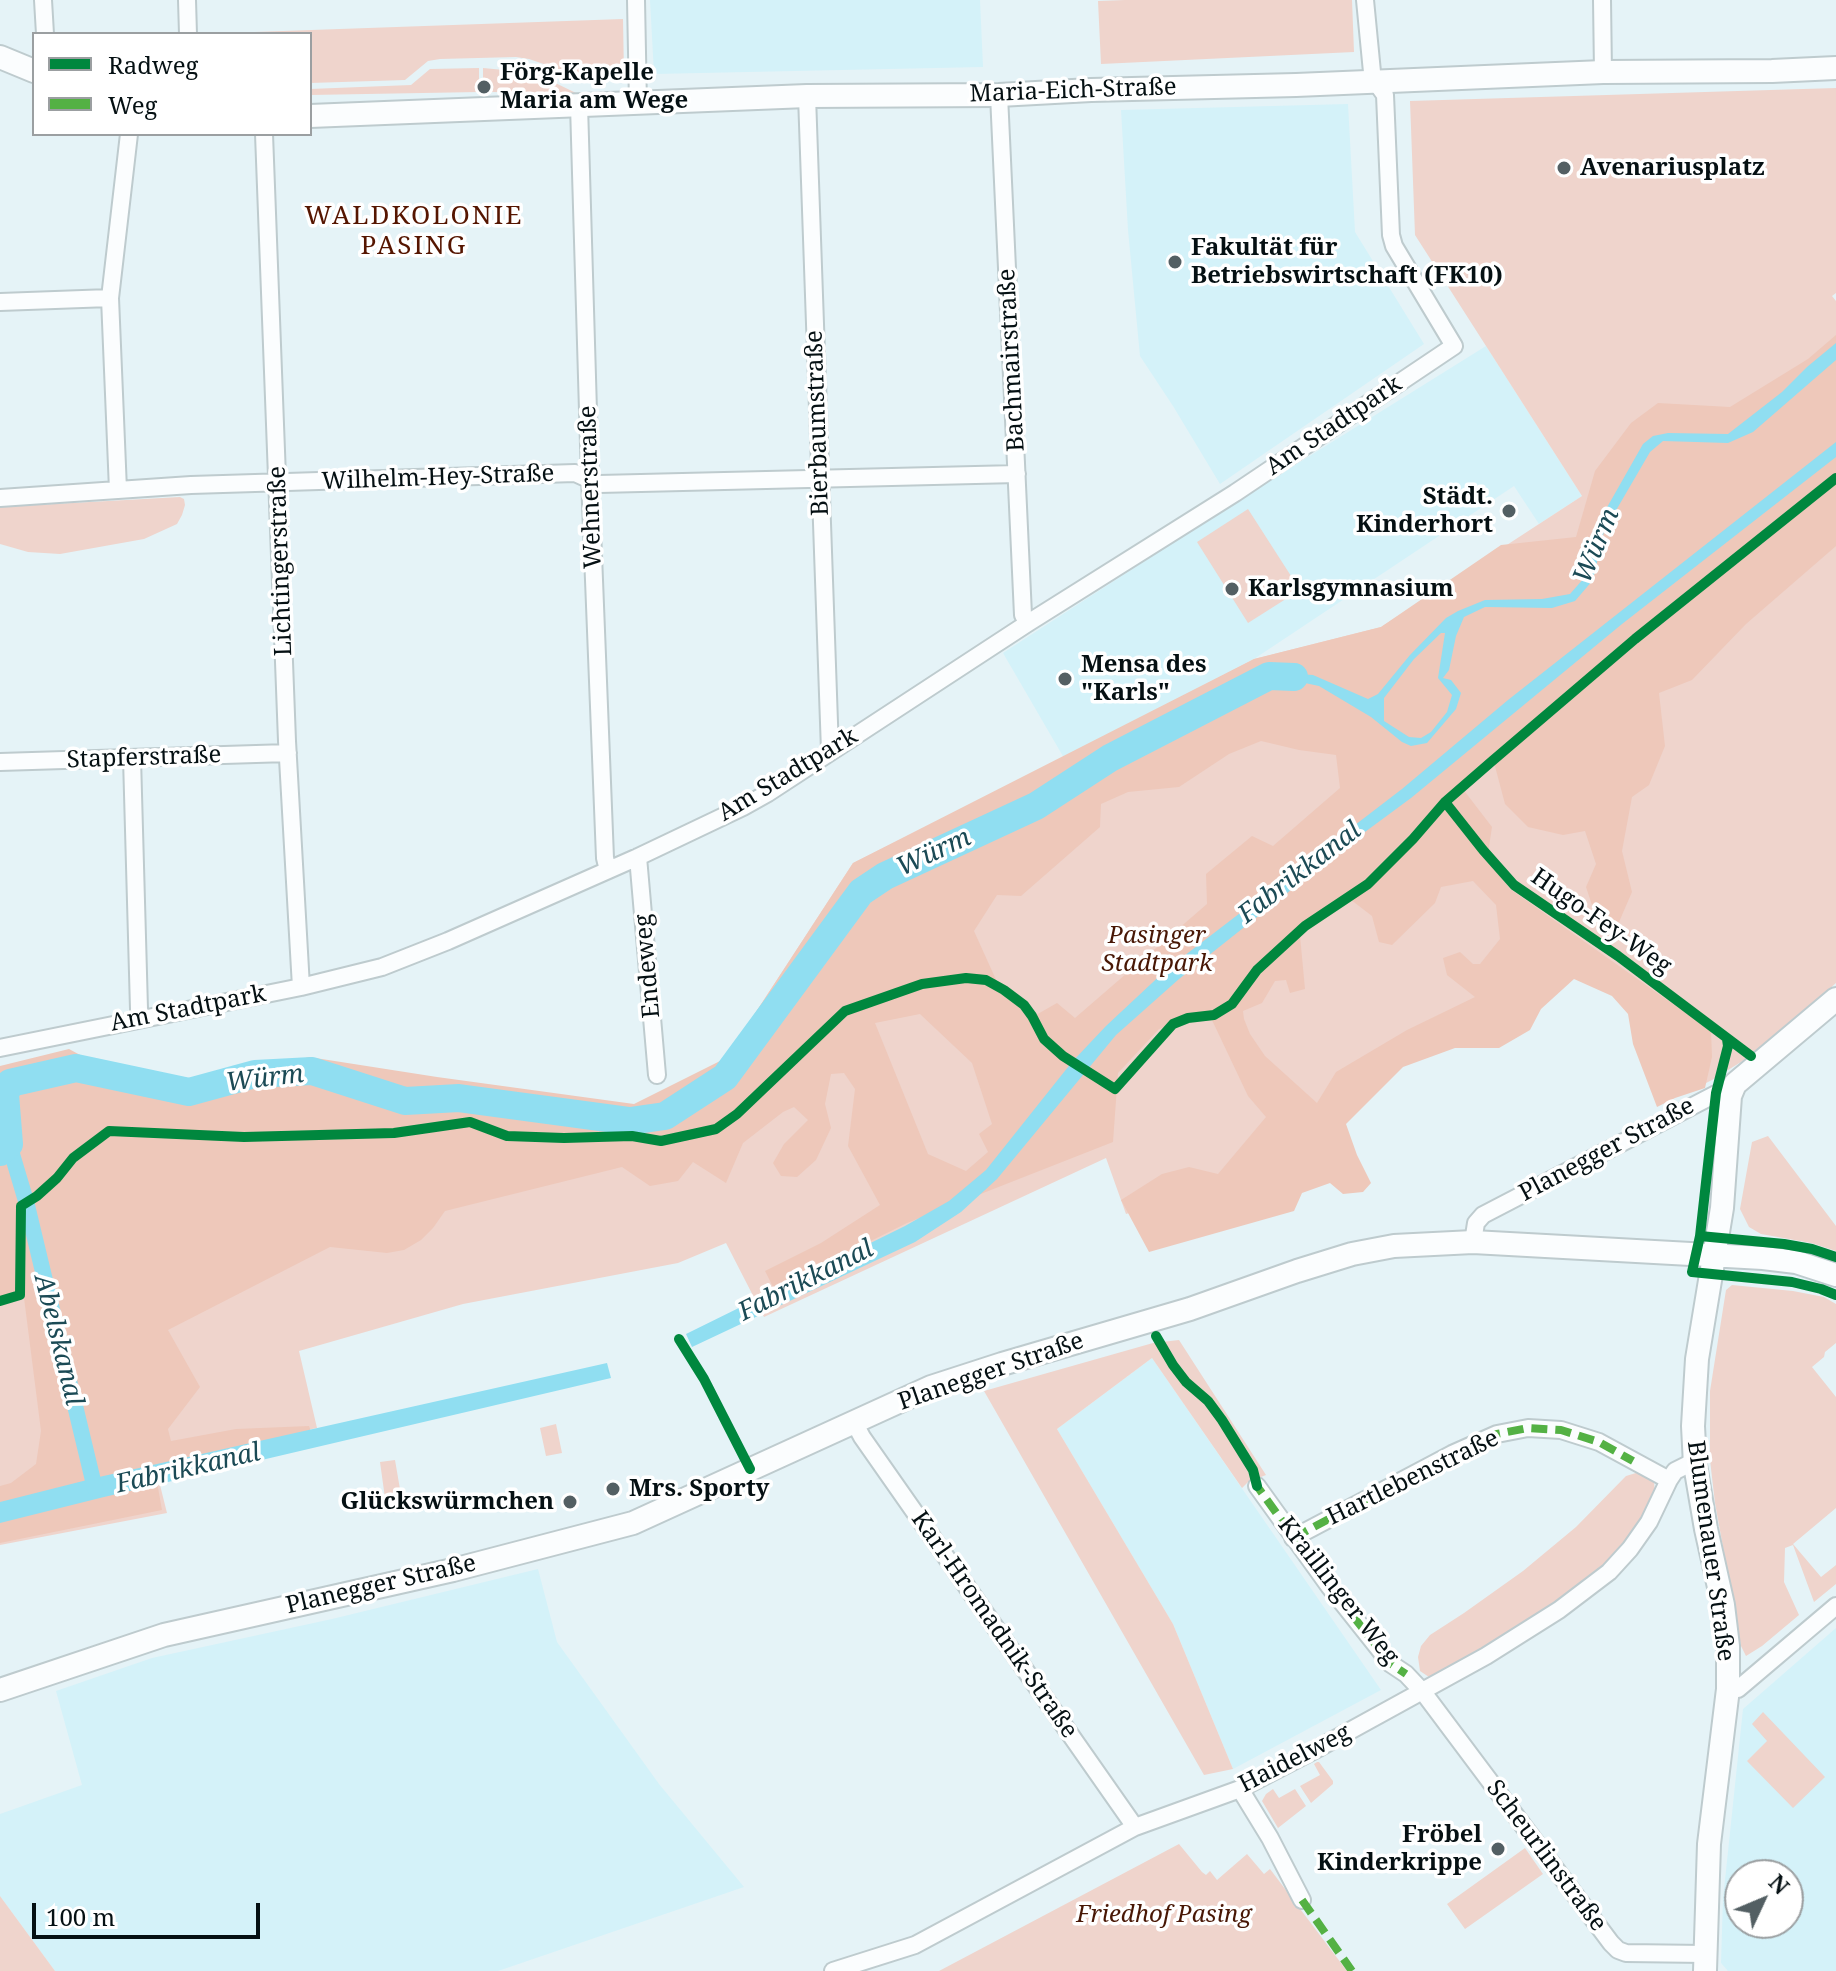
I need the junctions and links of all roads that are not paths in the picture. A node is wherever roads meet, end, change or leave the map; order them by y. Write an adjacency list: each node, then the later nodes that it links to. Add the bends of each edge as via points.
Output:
1 (43, 0): 6 (street)
2 (187, 0): 7 (street)
3 (636, 0): 15 (street)
4 (1365, 0): 12 (street)
5 (1602, 0): 11 (street)
6 (45, 32)
7 (188, 32)
8 (0, 57): 10 (street)
9 (1836, 68): 11 (street, Maria-Eich-Straße)
10 (32, 70)
11 (1603, 72): 12 (street, Maria-Eich-Straße)
12 (1375, 81): 13 (street, Maria-Eich-Straße); 28 (street, Am Stadtpark, via 1385,95 1394,246 1454,346)
13 (999, 95): 14 (street, Maria-Eich-Straße); 22 (street, Bachmairstraße)
14 (807, 96): 15 (street, Maria-Eich-Straße); 23 (street, Bierbaumstraße)
15 (638, 104): 16 (street, Maria-Eich-Straße)
16 (579, 105): 17 (street, Maria-Eich-Straße); 24 (street, Wehnerstraße)
17 (312, 116)
18 (129, 136): 20 (street)
19 (264, 136): 25 (street, Lichtingerstraße)
20 (110, 298): 21 (street); 26 (street)
21 (0, 302)
22 (1017, 474): 23 (street, Wilhelm-Hey-Straße); 28 (street, Bachmairstraße, via 1023,615)
23 (820, 478): 24 (street, Wilhelm-Hey-Straße, via 599,484); 29 (street, Bierbaumstraße)
24 (590, 479): 25 (street, Wilhelm-Hey-Straße, via 575,473); 34 (street, Wehnerstraße)
25 (278, 483): 26 (street, Wilhelm-Hey-Straße); 30 (street, Lichtingerstraße)
26 (118, 490): 27 (street, Wilhelm-Hey-Straße)
27 (0, 498)
28 (1028, 623): 29 (street, Am Stadtpark)
29 (830, 751): 33 (street, Am Stadtpark, via 743,807)
30 (288, 753): 31 (street, Stapferstraße); 35 (street, Lichtingerstraße)
31 (132, 758): 32 (street, Stapferstraße); 37 (street)
32 (0, 762)
33 (638, 857): 34 (street, Am Stadtpark); 39 (street, Endeweg)
34 (608, 870): 35 (street, Am Stadtpark, via 382,967)
35 (301, 987): 37 (street, Am Stadtpark)
36 (1836, 999): 40 (street, Planegger Straße)
37 (141, 1018): 38 (street, Am Stadtpark)
38 (0, 1048)
39 (657, 1075)
40 (1735, 1084): 41 (street, Planegger Straße, via 1483,1215); 42 (street, Blumenauer Straße)
41 (1473, 1242): 42 (street); 44 (street, Planegger Straße, via 1394,1246 1338,1258 1190,1309 945,1382)
42 (1714, 1255): 43 (street, via 1796,1262); 45 (street, Blumenauer Straße, via 1697,1359)
43 (1836, 1275)
44 (854, 1422): 51 (street, Planegger Straße, via 633,1523 164,1635); 54 (street, Karl-Hromadnik-Straße)
45 (1695, 1461): 46 (street, Haidelweg); 50 (street, Blumenauer Straße, via 1723,1605)
46 (1669, 1480): 48 (street, Hartlebenstraße, via 1599,1442 1561,1430 1528,1428 1497,1434 1452,1454); 52 (street, Haidelweg, via 1649,1522 1609,1572 1539,1623)
47 (1257, 1486): 48 (street, Kraillinger Weg)
48 (1293, 1538): 52 (street, Kraillinger Weg, via 1391,1664)
49 (1836, 1606): 50 (street, via 1738,1689)
50 (1728, 1689): 56 (street, Blumenauer Straße, via 1709,1844)
51 (0, 1690)
52 (1423, 1692): 53 (street, Haidelweg); 56 (street, Scheurlinstraße, via 1618,1950)
53 (1240, 1789): 54 (street, Haidelweg); 55 (street)
54 (1135, 1827): 57 (street, Haidelweg, via 915,1945)
55 (1302, 1900)
56 (1705, 1963)
57 (833, 1971)

